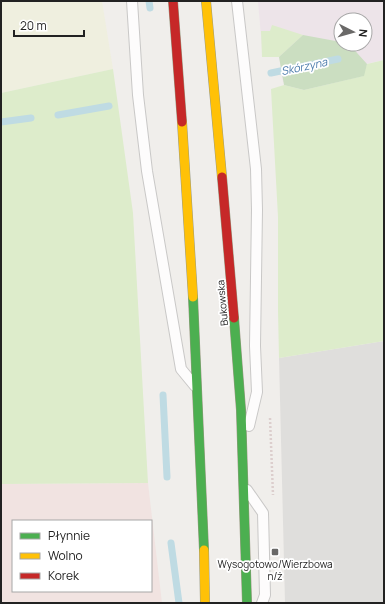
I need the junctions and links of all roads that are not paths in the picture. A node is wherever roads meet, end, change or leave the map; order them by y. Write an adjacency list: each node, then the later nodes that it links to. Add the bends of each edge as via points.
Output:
1 (132, 1): 5 (lane, via 138,95 147,171 180,369)
2 (173, 1): 5 (main road)
3 (206, 1): 6 (main road, Bukowska, via 233,306)
4 (237, 1): 6 (lane, via 256,169 258,210 255,346 257,392)
5 (198, 389): 8 (main road)
6 (243, 453): 7 (main road, Bukowska)
7 (244, 486): 9 (main road, Bukowska); 10 (lane, via 263,513 265,595)
8 (205, 603)
9 (247, 603)
10 (262, 603)

